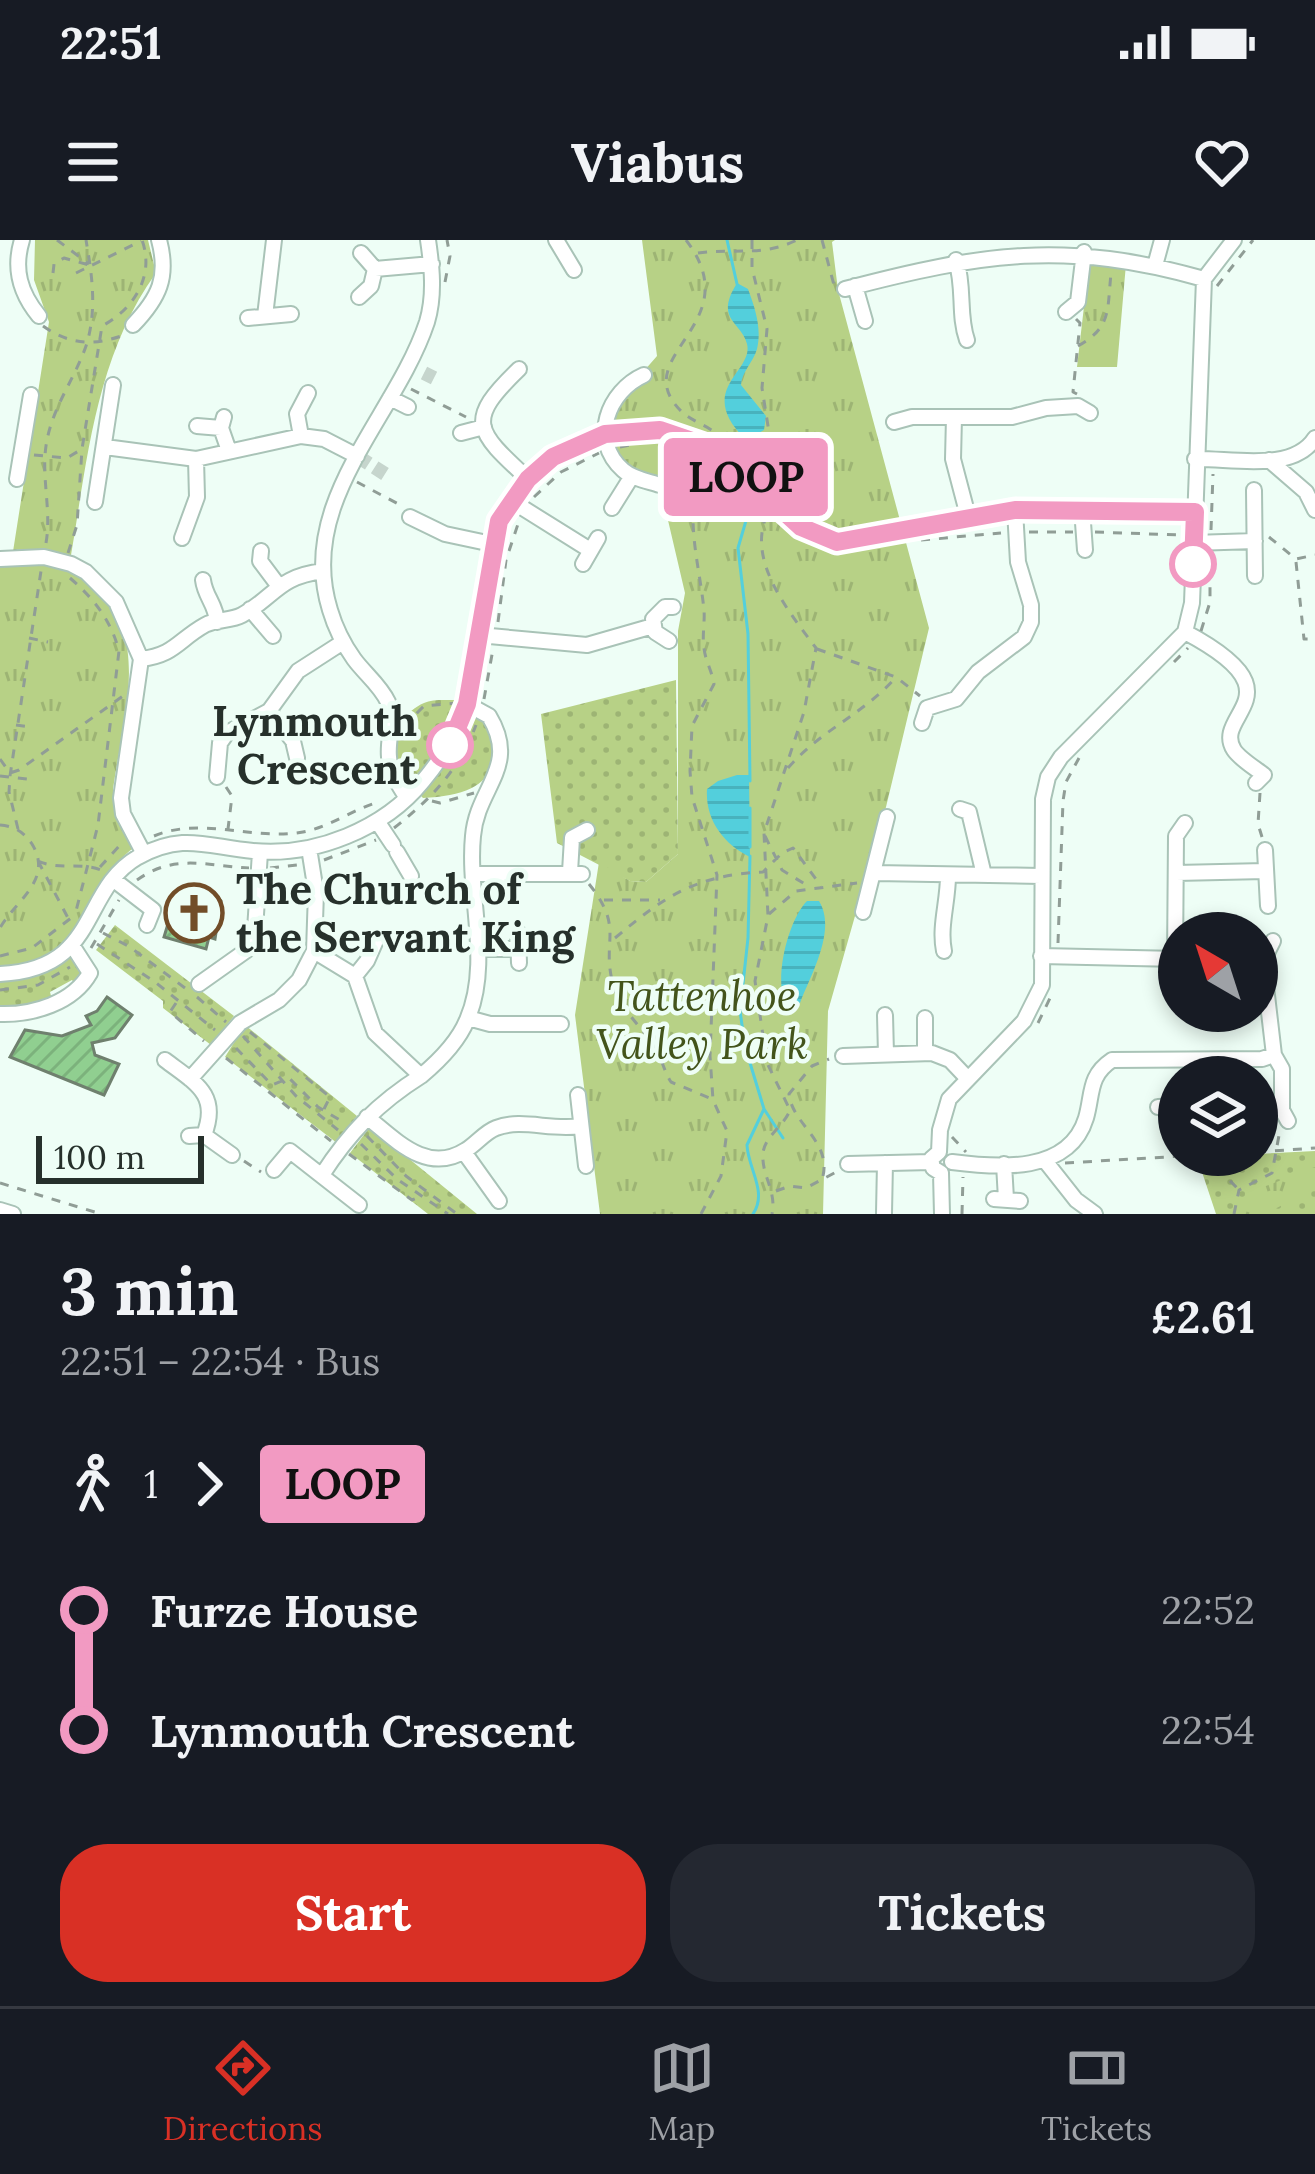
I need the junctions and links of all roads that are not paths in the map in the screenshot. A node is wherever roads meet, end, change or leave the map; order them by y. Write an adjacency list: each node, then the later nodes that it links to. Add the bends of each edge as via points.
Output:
1 (22, 240): 20 (street, via 21,302)
2 (159, 240): 24 (street, via 162,286)
3 (274, 240): 21 (street)
4 (428, 240): 13 (street)
5 (556, 240): 15 (street)
6 (1162, 240): 12 (street)
7 (1234, 240): 16 (street)
8 (1029, 244): 9 (street); 11 (street)
9 (1084, 252): 12 (street); 18 (street, via 1078,302)
10 (362, 253): 14 (street)
11 (956, 260): 23 (street, via 850,287); 25 (street)
12 (1156, 262): 16 (street)
13 (432, 264): 14 (street); 26 (street, via 428,318)
14 (375, 269): 17 (street)
15 (574, 270)
16 (1204, 279): 48 (street)
17 (358, 297)
18 (1066, 312)
19 (291, 314): 21 (street)
20 (39, 316)
21 (265, 316): 22 (street)
22 (248, 318)
23 (865, 321)
24 (134, 325)
25 (967, 340)
26 (409, 365): 27 (street); 33 (street)
27 (424, 373)
28 (644, 375): 43 (street, via 616,394)
29 (514, 380): 39 (street, via 485,403)
30 (113, 385): 44 (street)
31 (308, 394): 41 (street, via 297,414)
32 (31, 395): 50 (street, via 19,465)
33 (390, 398): 35 (street); 46 (street)
34 (1082, 405): 36 (street)
35 (408, 407)
36 (954, 417): 37 (street); 62 (street, via 953,459)
37 (894, 422)
38 (196, 426): 45 (street, via 223,422)
39 (483, 426): 40 (street); 52 (street)
40 (461, 433)
41 (301, 436): 45 (street); 46 (street)
42 (1315, 438): 49 (street, via 1307,449)
43 (607, 442): 51 (street); 52 (street, via 553,457); 62 (street, via 660,430 714,456 801,527 837,542)
44 (105, 447): 47 (street); 56 (street)
45 (229, 451): 47 (street)
46 (356, 456): 72 (street, via 333,502)
47 (196, 459): 64 (street, via 200,510)
48 (1195, 459): 49 (street); 61 (street)
49 (1269, 460): 60 (street)
50 (0, 462)
51 (632, 476): 53 (street); 57 (street)
52 (528, 479): 55 (street)
53 (660, 485)
54 (1254, 490): 66 (street)
55 (510, 500): 67 (street); 69 (street)
56 (95, 502)
57 (612, 508)
58 (1082, 508): 59 (street); 61 (street); 70 (street)
59 (1015, 510): 62 (street); 87 (street, via 1031,622 956,699)
60 (1315, 510)
61 (1195, 512): 65 (street)
62 (968, 516)
63 (416, 525): 67 (street)
64 (182, 538)
65 (1194, 539): 66 (street); 82 (street)
66 (1254, 539): 73 (street)
67 (492, 544): 80 (street)
68 (261, 551): 75 (street)
69 (590, 551)
70 (1086, 551)
71 (0, 559): 85 (street, via 44,557 86,572 116,602)
72 (322, 571): 75 (street); 84 (street)
73 (1255, 576)
74 (202, 580): 78 (street)
75 (278, 584): 77 (street)
76 (673, 607): 79 (street, via 656,612)
77 (250, 609): 78 (street); 81 (street)
78 (217, 622): 85 (street, via 165,656)
79 (653, 626): 80 (street, via 587,645); 83 (street)
80 (478, 635): 86 (street)
81 (273, 636)
82 (1191, 636): 91 (street, via 1233,662 1249,686 1231,736 1233,749 1264,775); 108 (street, via 1061,757 1042,799)
83 (669, 641)
84 (343, 642): 88 (street, via 298,671); 92 (street, via 391,708 389,757)
85 (140, 659): 98 (street, via 121,798)
86 (475, 707): 92 (street); 104 (street, via 497,728 502,748 477,809)
87 (923, 709)
88 (269, 711): 89 (street); 90 (street, via 227,733 211,759)
89 (297, 758)
90 (217, 777)
91 (1256, 783)
92 (407, 798): 97 (street)
93 (960, 808): 106 (street, via 973,821)
94 (887, 818): 109 (street)
95 (1185, 823): 103 (street, via 1176,836)
96 (587, 830): 104 (street, via 572,838 576,873)
97 (389, 833): 100 (street); 105 (street)
98 (138, 844): 101 (street, via 200,841); 110 (street)
99 (1265, 850): 102 (street)
100 (310, 856): 101 (street); 119 (street)
101 (260, 860): 125 (street, via 256,930 247,950)
102 (1265, 871): 103 (street); 111 (street)
103 (1176, 872): 113 (street)
104 (473, 874): 118 (street)
105 (411, 875)
106 (984, 875): 107 (street); 108 (street)
107 (948, 876): 109 (street); 120 (street)
108 (1041, 876): 121 (street)
109 (873, 877): 112 (street)
110 (119, 885): 114 (street, via 153,910); 115 (street)
111 (1268, 906)
112 (863, 912)
113 (1176, 912)
114 (147, 926)
115 (85, 936): 123 (street, via 49,962); 126 (street, via 90,974 83,986 64,1000)
116 (378, 948): 124 (street)
117 (518, 948): 118 (street)
118 (478, 949): 128 (street)
119 (314, 951): 124 (street); 139 (street, via 299,980)
120 (944, 951)
121 (1049, 957): 122 (street); 140 (street, via 1024,1021)
122 (1158, 959)
123 (0, 974)
124 (355, 976): 138 (street, via 375,1033)
125 (199, 984)
126 (0, 1014)
127 (885, 1015): 132 (street)
128 (468, 1018): 130 (street); 138 (street)
129 (925, 1018): 133 (street)
130 (562, 1020)
131 (1271, 1032): 134 (street)
132 (886, 1054): 133 (street); 135 (street)
133 (925, 1054): 140 (street, via 950,1060)
134 (1274, 1055): 143 (street)
135 (843, 1056)
136 (165, 1060): 139 (street)
137 (1158, 1060): 151 (street, via 1112,1060 1100,1068 1080,1134)
138 (421, 1076): 142 (street)
139 (190, 1079): 146 (street, via 211,1114 197,1136)
140 (968, 1079): 147 (street, via 949,1100)
141 (578, 1095): 144 (street)
142 (367, 1117): 145 (street, via 415,1155); 154 (street)
143 (1288, 1121)
144 (580, 1126): 145 (street, via 506,1125); 152 (street)
145 (464, 1151): 156 (street)
146 (232, 1155)
147 (941, 1162): 148 (street); 150 (street); 161 (street)
148 (885, 1163): 149 (street); 159 (street)
149 (848, 1164)
150 (1004, 1164): 151 (street); 155 (street)
151 (1047, 1164): 162 (street)
152 (586, 1166)
153 (274, 1170): 154 (street, via 290,1151)
154 (322, 1175): 157 (street)
155 (1007, 1200)
156 (499, 1201)
157 (358, 1205)
158 (0, 1210): 160 (street)
159 (884, 1213)
160 (13, 1214)
161 (942, 1214)
162 (1095, 1214)

